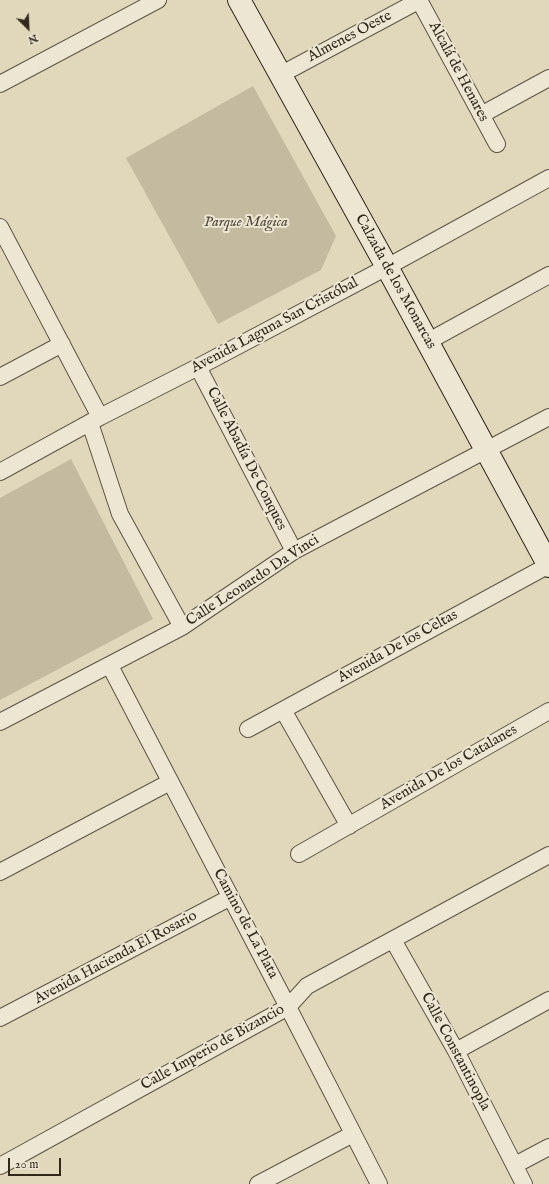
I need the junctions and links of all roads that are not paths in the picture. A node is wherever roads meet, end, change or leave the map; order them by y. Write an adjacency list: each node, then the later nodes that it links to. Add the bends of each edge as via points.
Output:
1 (158, 0): 6 (street)
2 (239, 0): 4 (street, Calzada de los Monarcas)
3 (420, 0): 4 (street, Almenes Oeste); 7 (street, Alcalá de Henares)
4 (280, 75): 11 (street, Calzada de los Monarcas)
5 (549, 78): 7 (street)
6 (0, 84)
7 (481, 114): 8 (street, Alcalá de Henares)
8 (497, 144)
9 (549, 178): 11 (street, Avenida Laguna San Cristóbal)
10 (0, 227): 14 (street)
11 (387, 267): 13 (street, Calzada de los Monarcas); 15 (street, Avenida Laguna San Cristóbal)
12 (548, 279): 13 (street)
13 (428, 342): 19 (street, Calzada de los Monarcas)
14 (62, 344): 16 (street); 18 (street)
15 (198, 367): 18 (street, Avenida Laguna San Cristóbal); 21 (street, Calle Abadía De Conques)
16 (0, 377)
17 (549, 417): 19 (street, Calle Leonardo Da Vinci)
18 (95, 420): 20 (street, Avenida Laguna San Cristóbal); 23 (street, via 120,514)
19 (487, 450): 21 (street, Calle Leonardo Da Vinci); 22 (street, Calzada de los Monarcas)
20 (0, 472)
21 (294, 551): 23 (street, Calle Leonardo Da Vinci)
22 (549, 565): 25 (street, Avenida De los Celtas)
23 (182, 627): 24 (street, Calle Leonardo Da Vinci)
24 (110, 666): 27 (street, Calle Leonardo Da Vinci); 29 (street, Camino de La Plata)
25 (283, 710): 28 (street, Avenida De los Celtas); 30 (street)
26 (549, 711): 30 (street, Avenida De los Catalanes)
27 (0, 722)
28 (248, 729)
29 (170, 782): 33 (street); 34 (street, Camino de La Plata)
30 (349, 826): 31 (street, Avenida De los Catalanes)
31 (299, 854)
32 (549, 855): 35 (street, Calle Imperio de Bizancio)
33 (0, 872)
34 (231, 897): 37 (street, Camino de La Plata); 38 (street, Avenida Hacienda El Rosario)
35 (393, 940): 37 (street, Calle Imperio de Bizancio, via 307,986); 39 (street, Calle Constantinopla)
36 (549, 1000): 39 (street)
37 (288, 1007): 40 (street, Camino de La Plata); 43 (street, Calle Imperio de Bizancio)
38 (0, 1018)
39 (456, 1051): 42 (street, Calle Constantinopla)
40 (353, 1134): 44 (street); 45 (street, Camino de La Plata)
41 (549, 1147): 42 (street)
42 (515, 1164): 46 (street, Calle Constantinopla)
43 (0, 1166)
44 (258, 1184)
45 (379, 1184)
46 (524, 1184)

